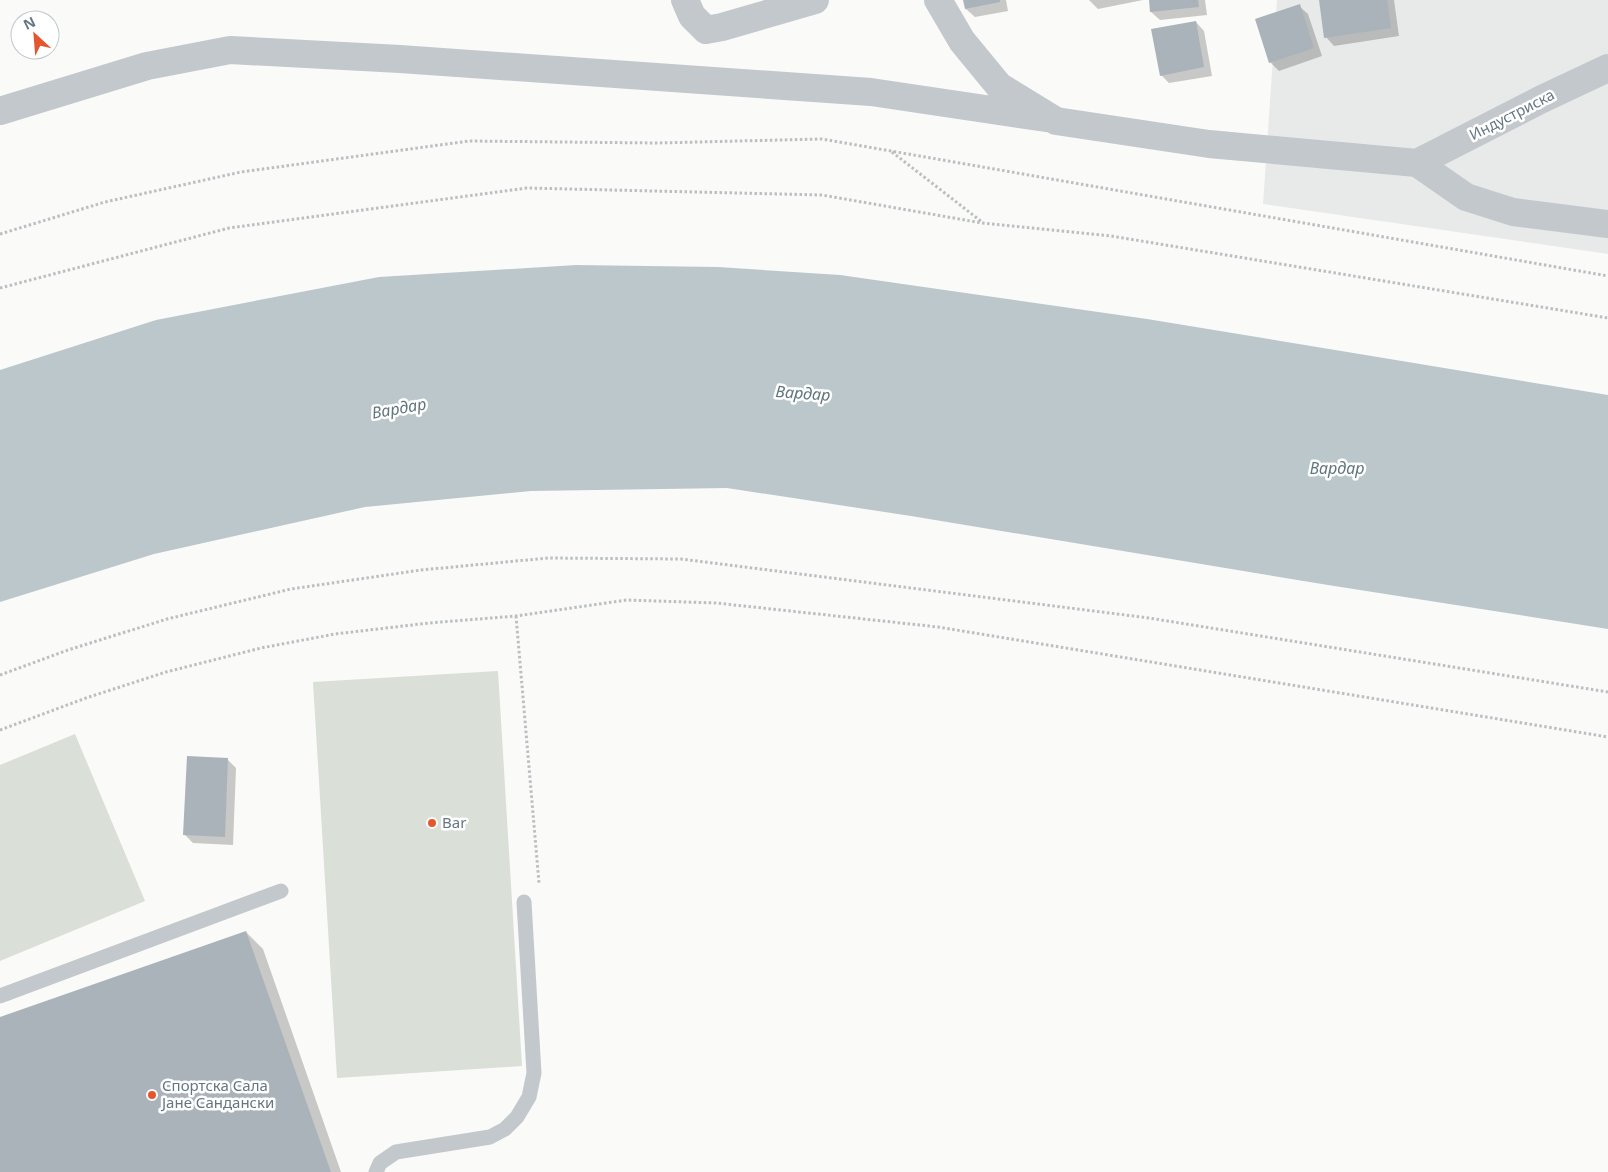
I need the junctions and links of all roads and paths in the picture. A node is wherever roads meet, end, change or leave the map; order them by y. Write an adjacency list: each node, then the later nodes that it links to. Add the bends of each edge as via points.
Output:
1 (686, 0): 2 (street, via 692,16 706,30)
2 (815, 0)
3 (938, 0): 6 (street, via 962,41 999,86)
4 (1608, 68): 8 (street, Индустриска)
5 (0, 111): 6 (street, via 147,66 230,50 871,92)
6 (1053, 119): 8 (street, via 1209,144)
7 (892, 151): 9 (path); 11 (path, via 822,139 657,143 470,142 241,172 105,202); 12 (path)
8 (1417, 163): 10 (street, via 1466,197 1512,212)
9 (982, 223): 13 (path, via 822,195 527,188 228,228); 14 (path, via 1111,236)
10 (1608, 224)
11 (0, 234)
12 (1608, 276)
13 (0, 288)
14 (1608, 318)
15 (516, 616): 18 (path, via 335,634 261,648 166,672); 19 (path, via 627,600 716,603 928,626); 21 (path, via 539,888)
16 (0, 675): 17 (path, via 167,619 290,589 421,570 548,558 681,559 1149,618)
17 (1608, 692)
18 (0, 730)
19 (1608, 737)
20 (281, 891): 22 (lane)
21 (524, 902): 23 (lane, via 534,1073 530,1097 505,1129 490,1136 396,1152 380,1162)
22 (0, 996)
23 (376, 1172)

